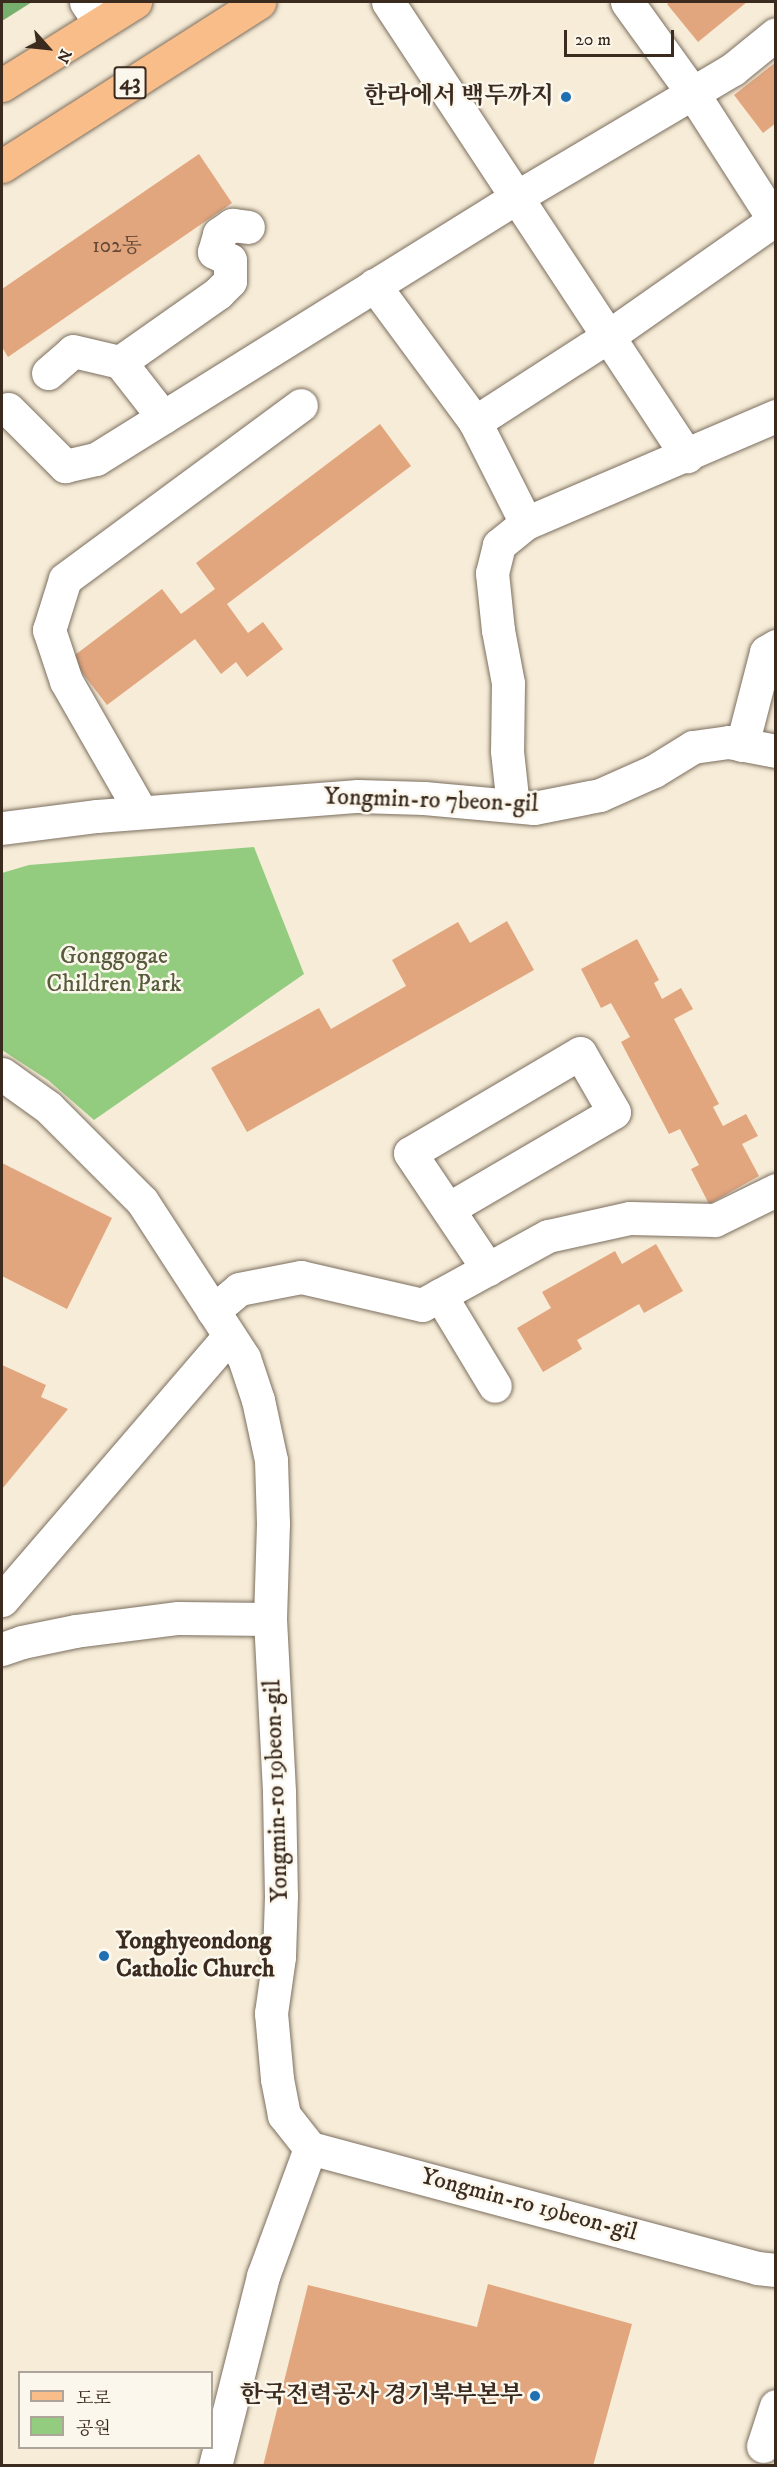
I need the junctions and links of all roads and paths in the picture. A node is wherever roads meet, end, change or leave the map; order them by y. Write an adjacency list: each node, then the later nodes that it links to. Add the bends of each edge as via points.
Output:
1 (135, 2): 5 (main road)
2 (259, 2): 9 (main road, 43)
3 (388, 2): 10 (street)
4 (627, 2): 8 (street)
5 (93, 13): 7 (main road)
6 (776, 34): 8 (street, via 733,69)
7 (2, 85)
8 (692, 92): 10 (street); 11 (street)
9 (2, 165)
10 (515, 198): 13 (street); 14 (street)
11 (771, 205): 14 (street)
12 (248, 227): 15 (street, via 232,225 219,234 214,252 230,260 230,281)
13 (374, 285): 20 (street); 21 (street)
14 (610, 335): 21 (street); 22 (street)
15 (120, 362): 16 (street, via 73,351); 20 (street)
16 (48, 373)
17 (301, 405): 28 (street, via 65,579 49,630 66,681)
18 (4, 407): 20 (street, via 65,466 96,459)
19 (776, 416): 22 (street)
20 (163, 417)
21 (475, 423): 23 (street)
22 (687, 456): 23 (street)
23 (526, 523): 27 (street, via 499,545 492,573 508,683 507,751)
24 (776, 646): 25 (street, via 766,652)
25 (742, 745): 26 (street, Yongmin-ro 7beon-gil); 27 (street, Yongmin-ro 7beon-gil, via 729,742 693,747 654,771 600,795 534,808)
26 (776, 751)
27 (513, 806): 28 (street, Yongmin-ro 7beon-gil, via 358,796)
28 (141, 812): 29 (street, Yongmin-ro 7beon-gil)
29 (2, 828)
30 (2, 1074): 35 (street, Yongmin-ro 19beon-gil, via 48,1107 142,1201)
31 (776, 1190): 33 (street, via 714,1220 630,1218 548,1236)
32 (448, 1209): 32 (street, via 410,1153 580,1053 614,1112); 33 (street)
33 (488, 1269): 34 (street)
34 (440, 1295): 35 (street, via 422,1305 301,1277 238,1289); 36 (street)
35 (221, 1324): 37 (street); 38 (street, Yongmin-ro 19beon-gil, via 243,1358 258,1400 271,1460)
36 (495, 1386)
37 (2, 1600)
38 (270, 1619): 39 (street, via 178,1618 75,1631); 40 (street, Yongmin-ro 19beon-gil, via 281,1896 279,1957 271,2013 284,2115)
39 (2, 1649)
40 (310, 2148): 41 (street, Yongmin-ro 19beon-gil); 44 (street, via 263,2276)
41 (776, 2270)
42 (776, 2406): 43 (street)
43 (763, 2446)
44 (215, 2466)

